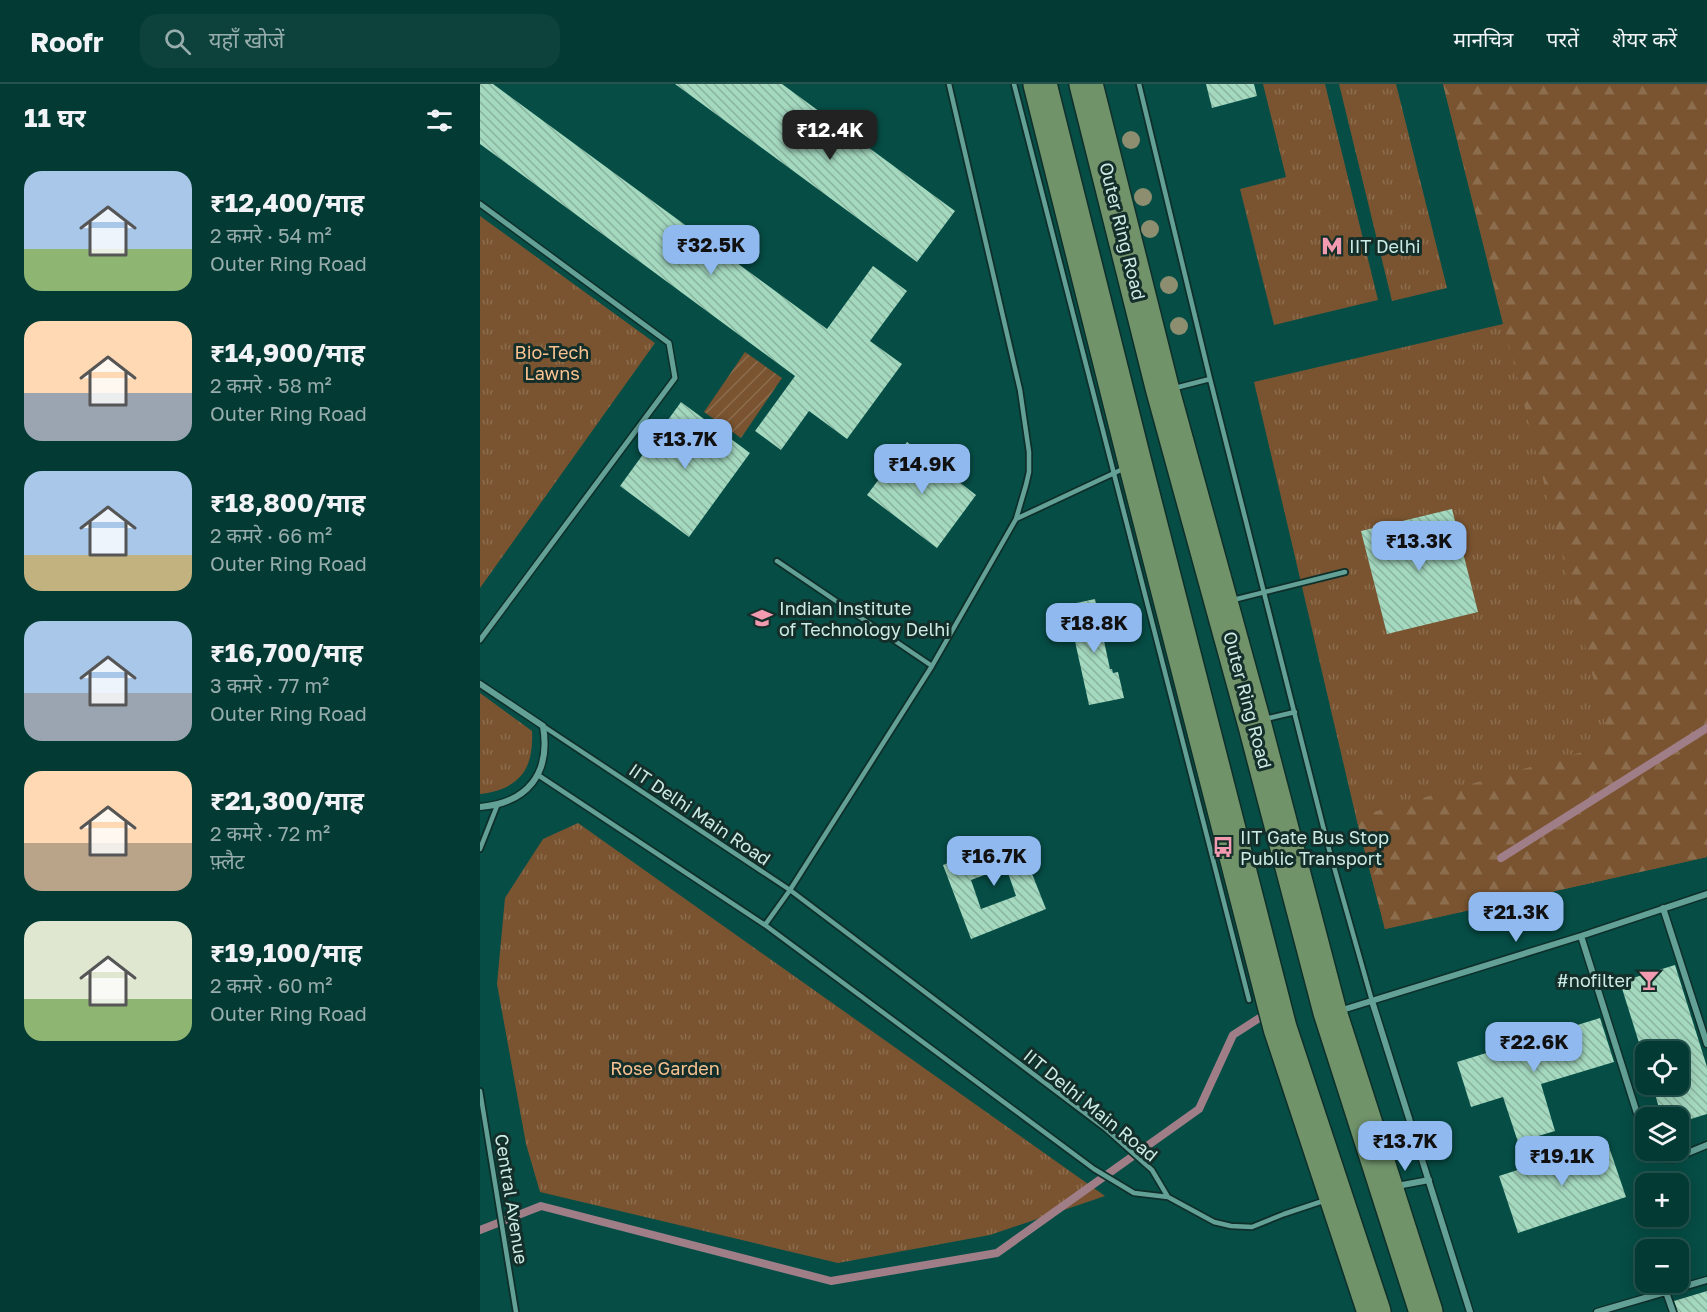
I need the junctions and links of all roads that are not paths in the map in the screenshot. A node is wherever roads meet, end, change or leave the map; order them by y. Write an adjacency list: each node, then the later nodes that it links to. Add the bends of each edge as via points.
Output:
1 (948, 84): 10 (lane, via 1020,390 1029,472)
2 (1014, 84): 9 (lane)
3 (1040, 84): 9 (main road)
4 (1086, 84): 8 (main road, Outer Ring Road)
5 (1139, 84): 7 (lane)
6 (480, 204): 15 (street, via 669,344 675,378)
7 (1210, 379): 8 (lane); 13 (lane)
8 (1163, 391): 14 (main road, Outer Ring Road)
9 (1124, 468): 10 (lane); 21 (main road)
10 (1016, 519): 16 (lane)
11 (777, 561): 16 (lane)
12 (1345, 572): 13 (lane)
13 (1264, 592): 14 (lane); 18 (lane)
14 (1221, 602): 19 (main road, Outer Ring Road)
15 (480, 639)
16 (932, 666): 26 (lane)
17 (480, 684): 20 (street)
18 (1295, 712): 19 (lane); 32 (lane)
19 (1254, 722): 33 (main road, Outer Ring Road)
20 (543, 726): 22 (street, via 546,742); 26 (lane, IIT Delhi Main Road)
21 (1195, 742): 31 (lane); 42 (main road, via 1280,1028)
22 (538, 775): 23 (street, via 520,795); 29 (lane)
23 (496, 806): 24 (street); 25 (lane)
24 (480, 807)
25 (480, 849)
26 (790, 890): 29 (lane); 41 (lane, IIT Delhi Main Road, via 1106,1129 1152,1170)
27 (1707, 894): 28 (street)
28 (1663, 908): 30 (street); 34 (street)
29 (765, 925): 41 (lane, via 1095,1171 1134,1193)
30 (1581, 936): 32 (street); 36 (street)
31 (1249, 1000)
32 (1372, 1001): 33 (street); 39 (street)
33 (1330, 1012): 40 (main road, Outer Ring Road)
34 (1707, 1044)
35 (480, 1091): 46 (lane, Central Avenue)
36 (1635, 1107)
37 (1707, 1145): 38 (street)
38 (1689, 1152)
39 (1428, 1180): 40 (street); 49 (street)
40 (1387, 1188): 48 (main road, Outer Ring Road)
41 (1168, 1197): 42 (lane, via 1214,1222 1251,1227)
42 (1337, 1197): 47 (main road)
43 (1707, 1280): 44 (street)
44 (1689, 1286)
45 (1666, 1293): 50 (street); 51 (street)
46 (516, 1312)
47 (1374, 1312)
48 (1426, 1312)
49 (1470, 1312)
50 (1597, 1312)
51 (1672, 1312)

